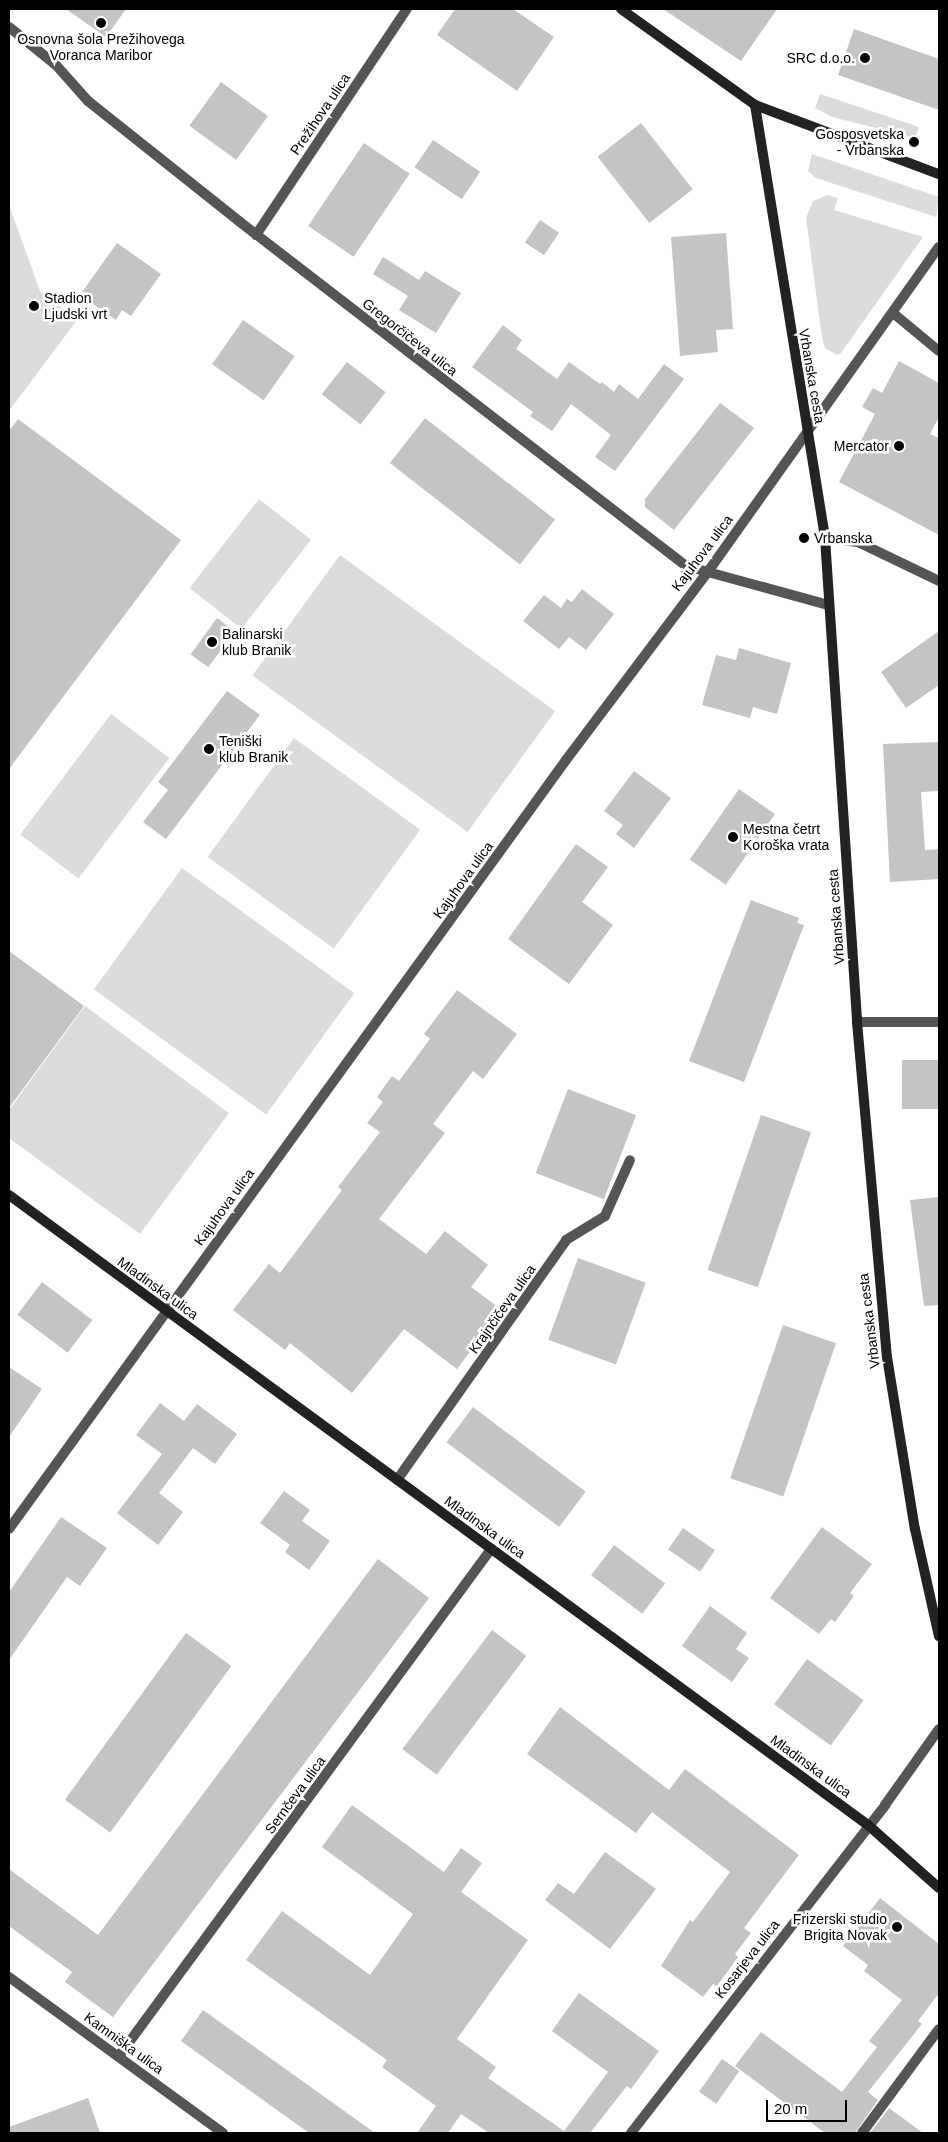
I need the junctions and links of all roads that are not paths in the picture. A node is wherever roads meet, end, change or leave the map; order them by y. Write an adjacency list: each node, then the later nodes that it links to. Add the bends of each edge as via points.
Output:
1 (407, 9): 6 (street, Prežihova ulica)
2 (621, 9): 4 (street)
3 (9, 27): 6 (street, Gregorčičeva ulica, via 56,66 88,101)
4 (755, 106): 5 (street); 10 (street, Vrbanska cesta)
5 (939, 174)
6 (256, 235): 12 (street, Gregorčičeva ulica, via 608,509 686,566)
7 (939, 247): 8 (street, Kajuhova ulica)
8 (893, 313): 9 (street); 10 (street, Kajuhova ulica)
9 (939, 351)
10 (807, 432): 11 (street, Vrbanska cesta); 12 (street, Kajuhova ulica)
11 (825, 538): 13 (street, via 858,542); 14 (street, Vrbanska cesta)
12 (707, 573): 14 (street, Gregorčičeva ulica); 19 (street, Kajuhova ulica, via 566,760 189,1279)
13 (939, 581)
14 (829, 605): 15 (street, Vrbanska cesta)
15 (856, 1022): 16 (street); 23 (street, Vrbanska cesta, via 887,1357 915,1529)
16 (939, 1022)
17 (630, 1160): 20 (street, Krajnčičeva ulica, via 605,1216 566,1240)
18 (9, 1195): 19 (street, Mladinska ulica)
19 (168, 1313): 20 (street, Mladinska ulica); 21 (street, Kajuhova ulica)
20 (397, 1480): 22 (street, Mladinska ulica)
21 (9, 1530)
22 (491, 1549): 25 (street, Mladinska ulica); 29 (street, Sernčeva ulica)
23 (939, 1636)
24 (939, 1730): 25 (street, Kosarjeva ulica)
25 (868, 1825): 26 (street, Mladinska ulica); 31 (street, Kosarjeva ulica)
26 (939, 1888)
27 (9, 1977): 29 (street, Kamniška ulica)
28 (939, 2029): 32 (street)
29 (119, 2056): 30 (street, Kamniška ulica)
30 (223, 2133)
31 (631, 2133)
32 (862, 2133)

